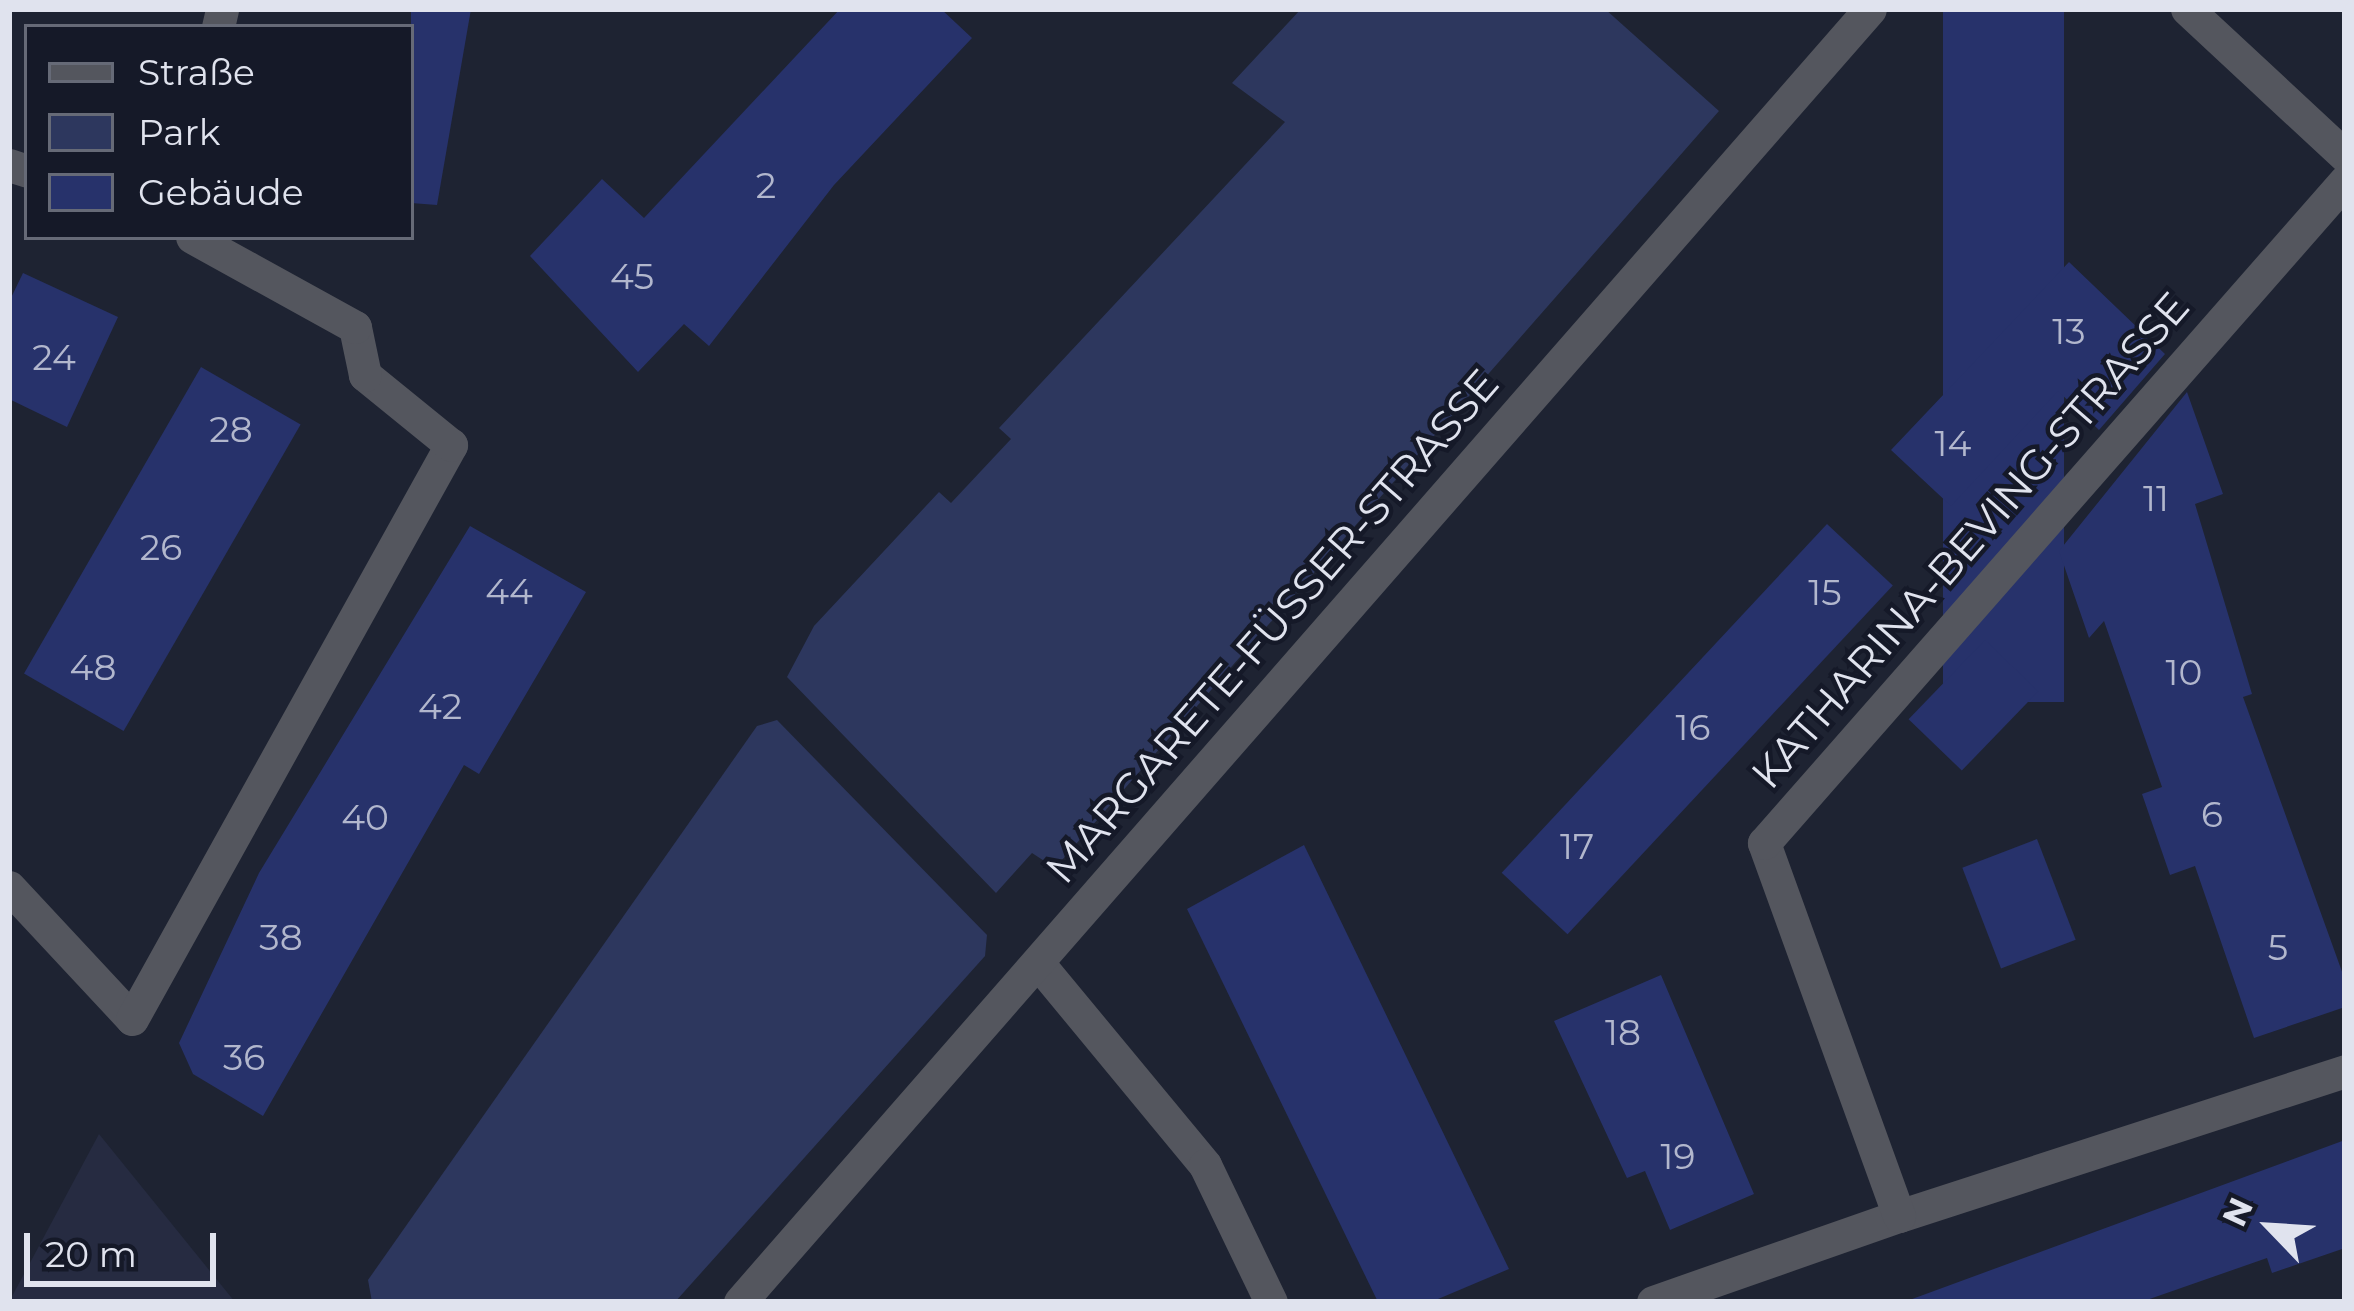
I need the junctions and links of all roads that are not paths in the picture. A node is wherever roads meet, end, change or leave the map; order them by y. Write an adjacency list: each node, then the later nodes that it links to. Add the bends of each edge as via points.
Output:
1 (1870, 9): 7 (street, MARGARETE-FÜSSER-STRASSE)
2 (2187, 9): 3 (street)
3 (2345, 156)
4 (2345, 181): 9 (street, KATHARINA-BEVING-STRASSE, via 1764,843)
5 (196, 240): 6 (street, via 356,327 365,375 451,445 132,1019)
6 (9, 887)
7 (1038, 963): 10 (street, MARGARETE-FÜSSER-STRASSE); 11 (street, via 1205,1165)
8 (2345, 1071): 9 (street)
9 (1899, 1216): 12 (street)
10 (740, 1302)
11 (1271, 1302)
12 (1653, 1302)

